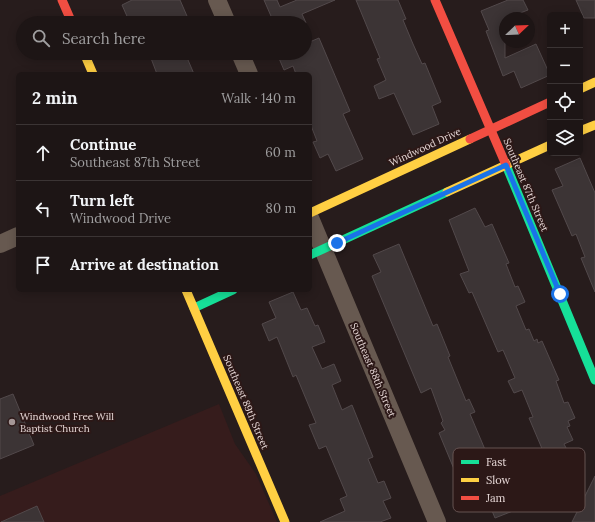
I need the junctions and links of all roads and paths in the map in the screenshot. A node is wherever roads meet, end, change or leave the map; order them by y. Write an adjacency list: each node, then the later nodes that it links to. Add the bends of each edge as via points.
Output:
1 (62, 0): 4 (street)
2 (217, 0): 5 (street)
3 (435, 0): 14 (street, Southeast 87th Street)
4 (69, 16)
5 (224, 16)
6 (87, 60): 8 (street)
7 (243, 60): 9 (street)
8 (92, 72)
9 (248, 72)
10 (595, 82): 11 (street)
11 (583, 87)
12 (547, 103): 14 (street, Windwood Drive)
13 (595, 124): 15 (street)
14 (491, 129): 17 (street, Southeast 87th Street); 18 (street, Windwood Drive)
15 (583, 130)
16 (547, 146): 17 (street)
17 (506, 165): 22 (street); 26 (street, Southeast 87th Street)
18 (312, 212)
19 (312, 230): 22 (street, Southeast 88th Street)
20 (16, 237): 21 (street)
21 (0, 244)
22 (316, 253): 28 (street, Southeast 88th Street)
23 (187, 292): 25 (street, Southeast 89th Street)
24 (229, 292): 25 (street)
25 (194, 308): 27 (street, Southeast 89th Street)
26 (595, 380)
27 (285, 522)
28 (437, 522)

